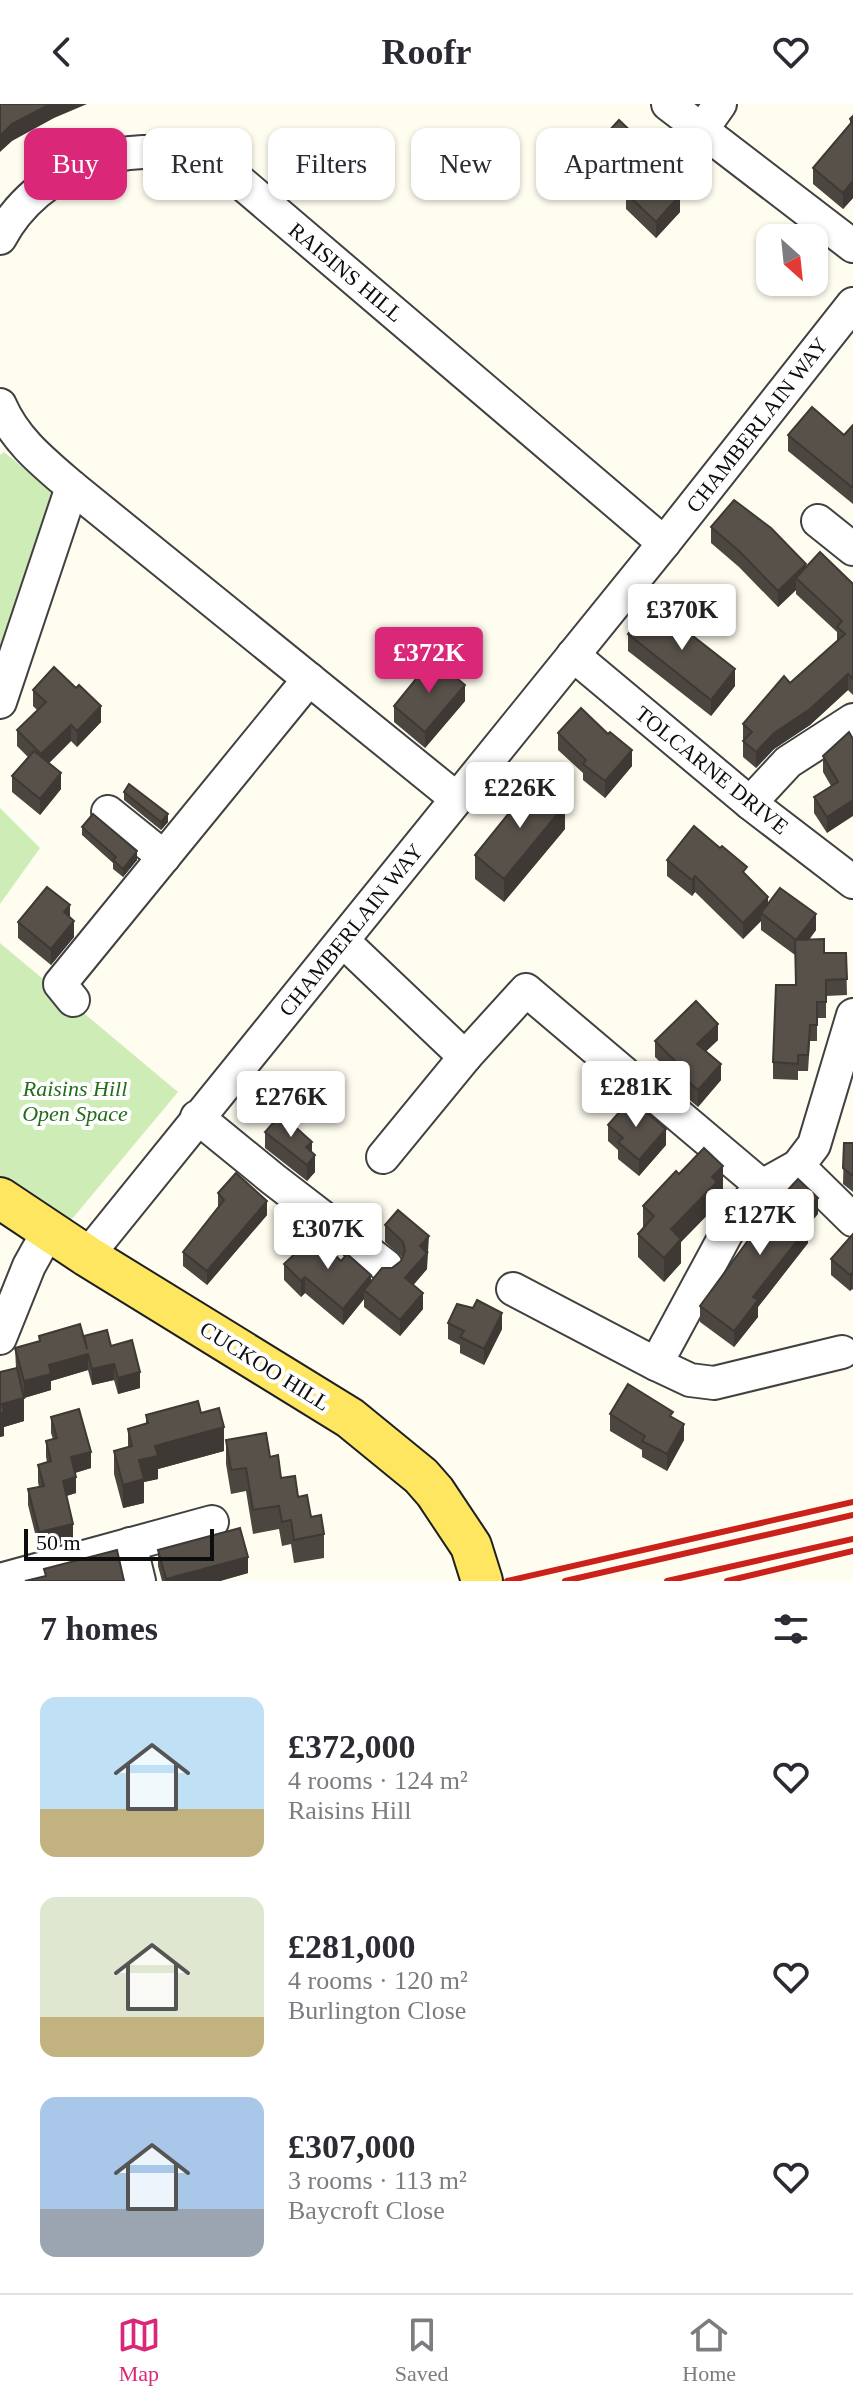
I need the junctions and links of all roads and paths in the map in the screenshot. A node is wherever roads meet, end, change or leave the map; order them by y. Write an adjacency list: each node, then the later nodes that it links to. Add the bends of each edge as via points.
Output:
1 (668, 104): 3 (street)
2 (720, 104): 4 (street)
3 (697, 128)
4 (703, 128)
5 (712, 139): 7 (street)
6 (0, 238): 12 (street, RAISINS HILL, via 33,195 77,166 118,153 162,151 203,160 238,180)
7 (853, 246)
8 (853, 304): 12 (street, CHAMBERLAIN WAY)
9 (3, 419): 10 (street)
10 (72, 487): 15 (street); 16 (street)
11 (818, 521): 13 (street)
12 (664, 543): 14 (street, CHAMBERLAIN WAY)
13 (853, 549)
14 (573, 655): 18 (street, CHAMBERLAIN WAY); 19 (street, TOLCARNE DRIVE)
15 (309, 679): 18 (street); 21 (street)
16 (0, 702)
17 (853, 720): 19 (street, via 788,762)
18 (457, 799): 23 (street, CHAMBERLAIN WAY)
19 (750, 803): 22 (street, TOLCARNE DRIVE)
20 (108, 812): 21 (street)
21 (164, 857): 24 (street, via 60,984)
22 (853, 882)
23 (343, 941): 26 (street); 29 (street, CHAMBERLAIN WAY)
24 (73, 1000)
25 (853, 1015): 31 (street, via 814,1145)
26 (465, 1057): 27 (street, via 526,990); 30 (street)
27 (624, 1073)
28 (659, 1099): 32 (street)
29 (197, 1117): 36 (street, CHAMBERLAIN WAY); 37 (street)
30 (383, 1157)
31 (798, 1166): 32 (street); 34 (street)
32 (762, 1186): 41 (street, via 737,1214)
33 (0, 1198): 35 (main road, CUCKOO HILL)
34 (853, 1220)
35 (49, 1230): 36 (main road, CUCKOO HILL); 39 (street)
36 (87, 1256): 46 (main road, CUCKOO HILL, via 350,1418 421,1476 471,1546)
37 (386, 1266)
38 (513, 1289): 41 (street)
39 (0, 1338)
40 (842, 1352): 41 (street, via 714,1383 690,1380)
41 (656, 1364)
42 (212, 1522): 43 (street)
43 (130, 1544): 44 (street); 45 (street)
44 (0, 1580)
45 (139, 1581)
46 (482, 1581)

